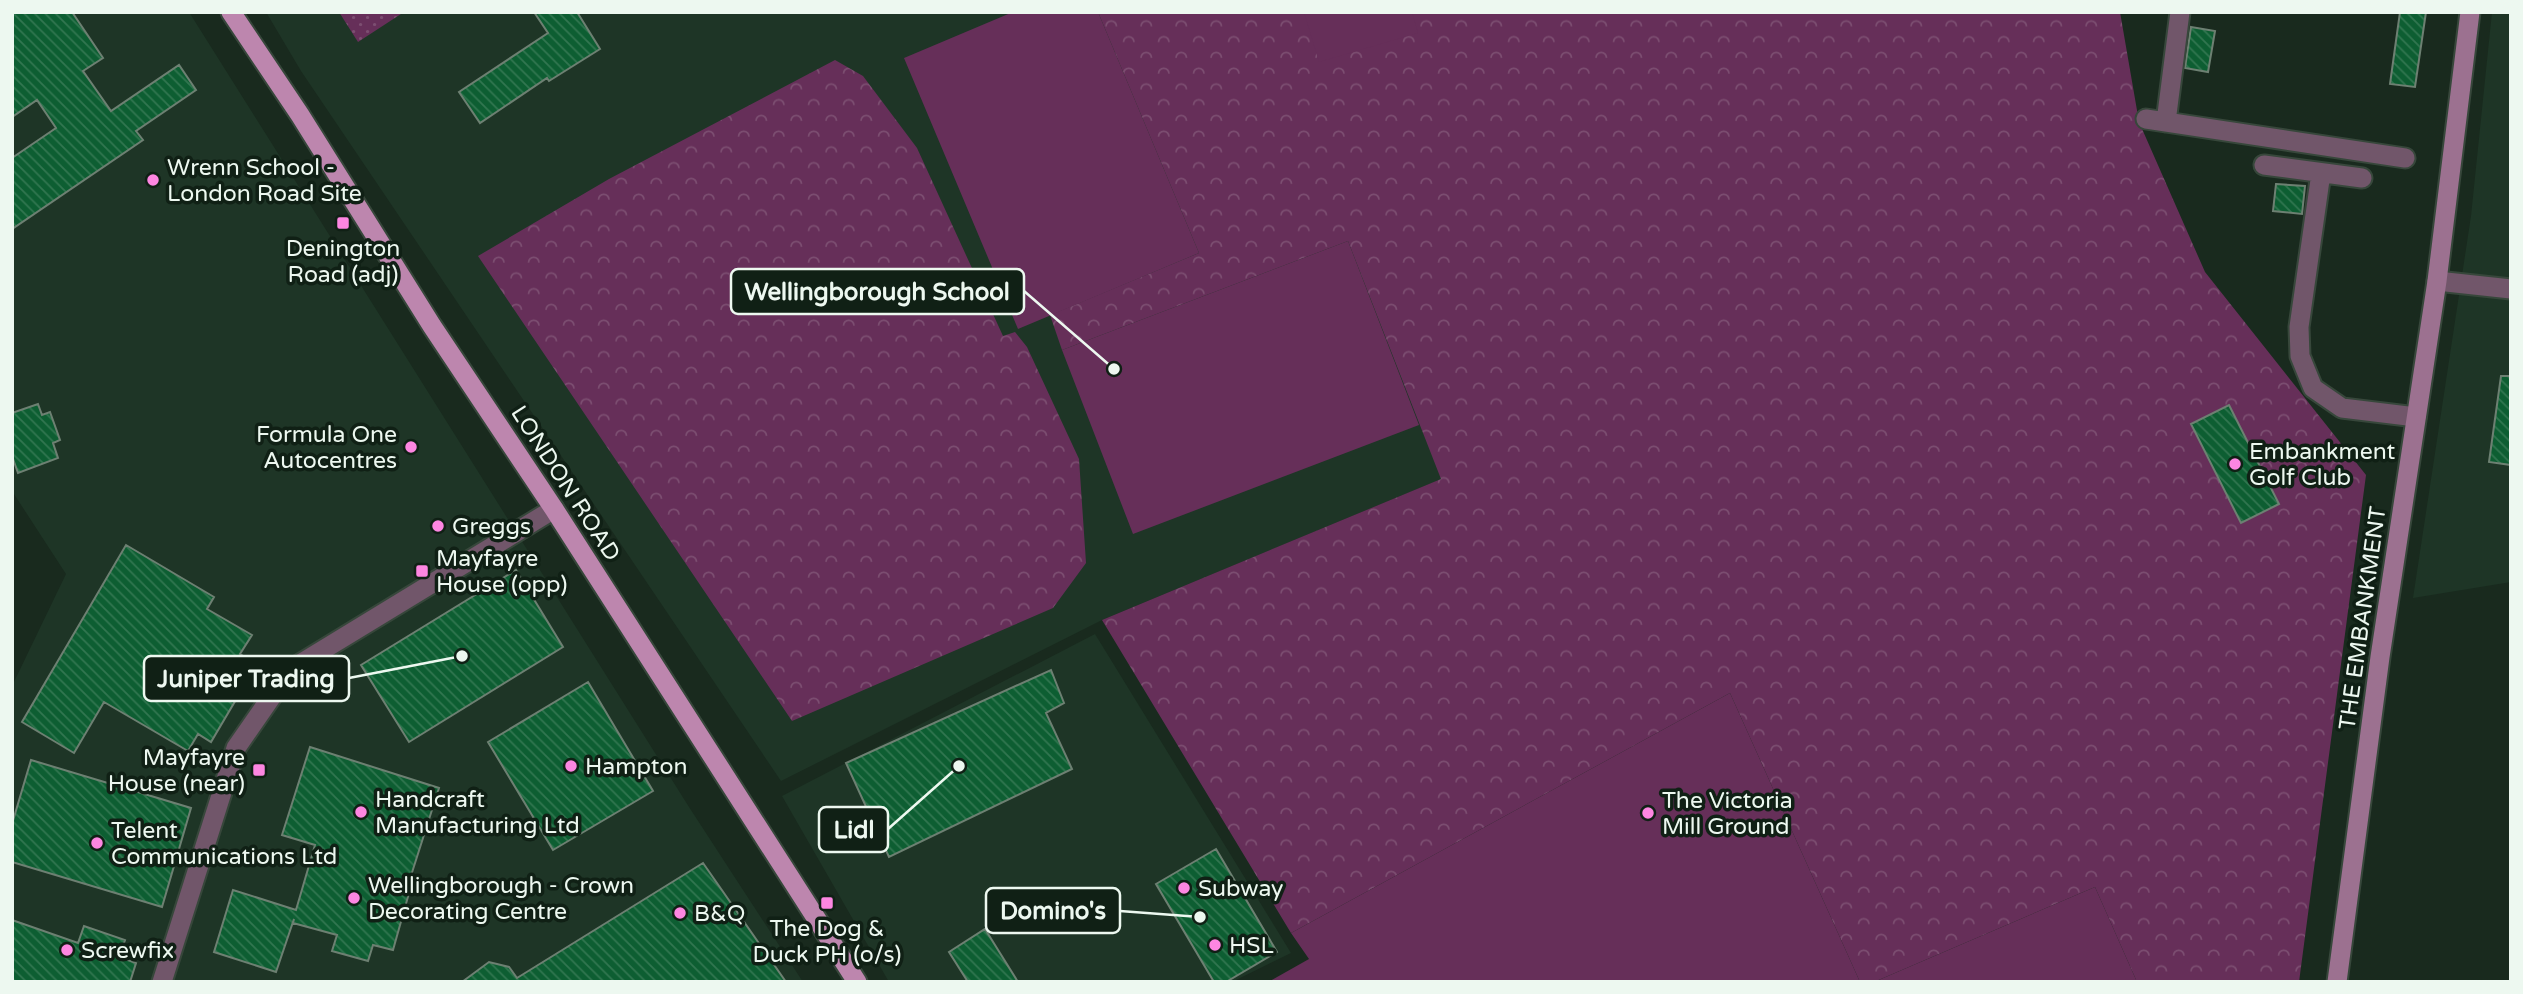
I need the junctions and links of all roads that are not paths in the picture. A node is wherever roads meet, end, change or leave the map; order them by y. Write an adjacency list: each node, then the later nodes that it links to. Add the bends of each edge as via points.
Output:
1 (232, 12): 13 (main road, LONDON ROAD)
2 (2180, 12): 5 (street)
3 (2470, 12): 10 (main road, THE EMBANKMENT)
4 (2146, 119): 5 (street)
5 (2166, 122): 6 (street)
6 (2405, 158)
7 (2264, 165): 8 (street)
8 (2321, 173): 9 (street); 12 (street, via 2299,327 2300,356 2313,388 2342,408)
9 (2362, 178)
10 (2437, 281): 11 (street); 12 (main road, THE EMBANKMENT)
11 (2511, 289)
12 (2416, 417): 16 (main road, THE EMBANKMENT)
13 (554, 509): 14 (street, via 290,670 236,748); 15 (main road, LONDON ROAD)
14 (162, 982)
15 (857, 982)
16 (2337, 982)

